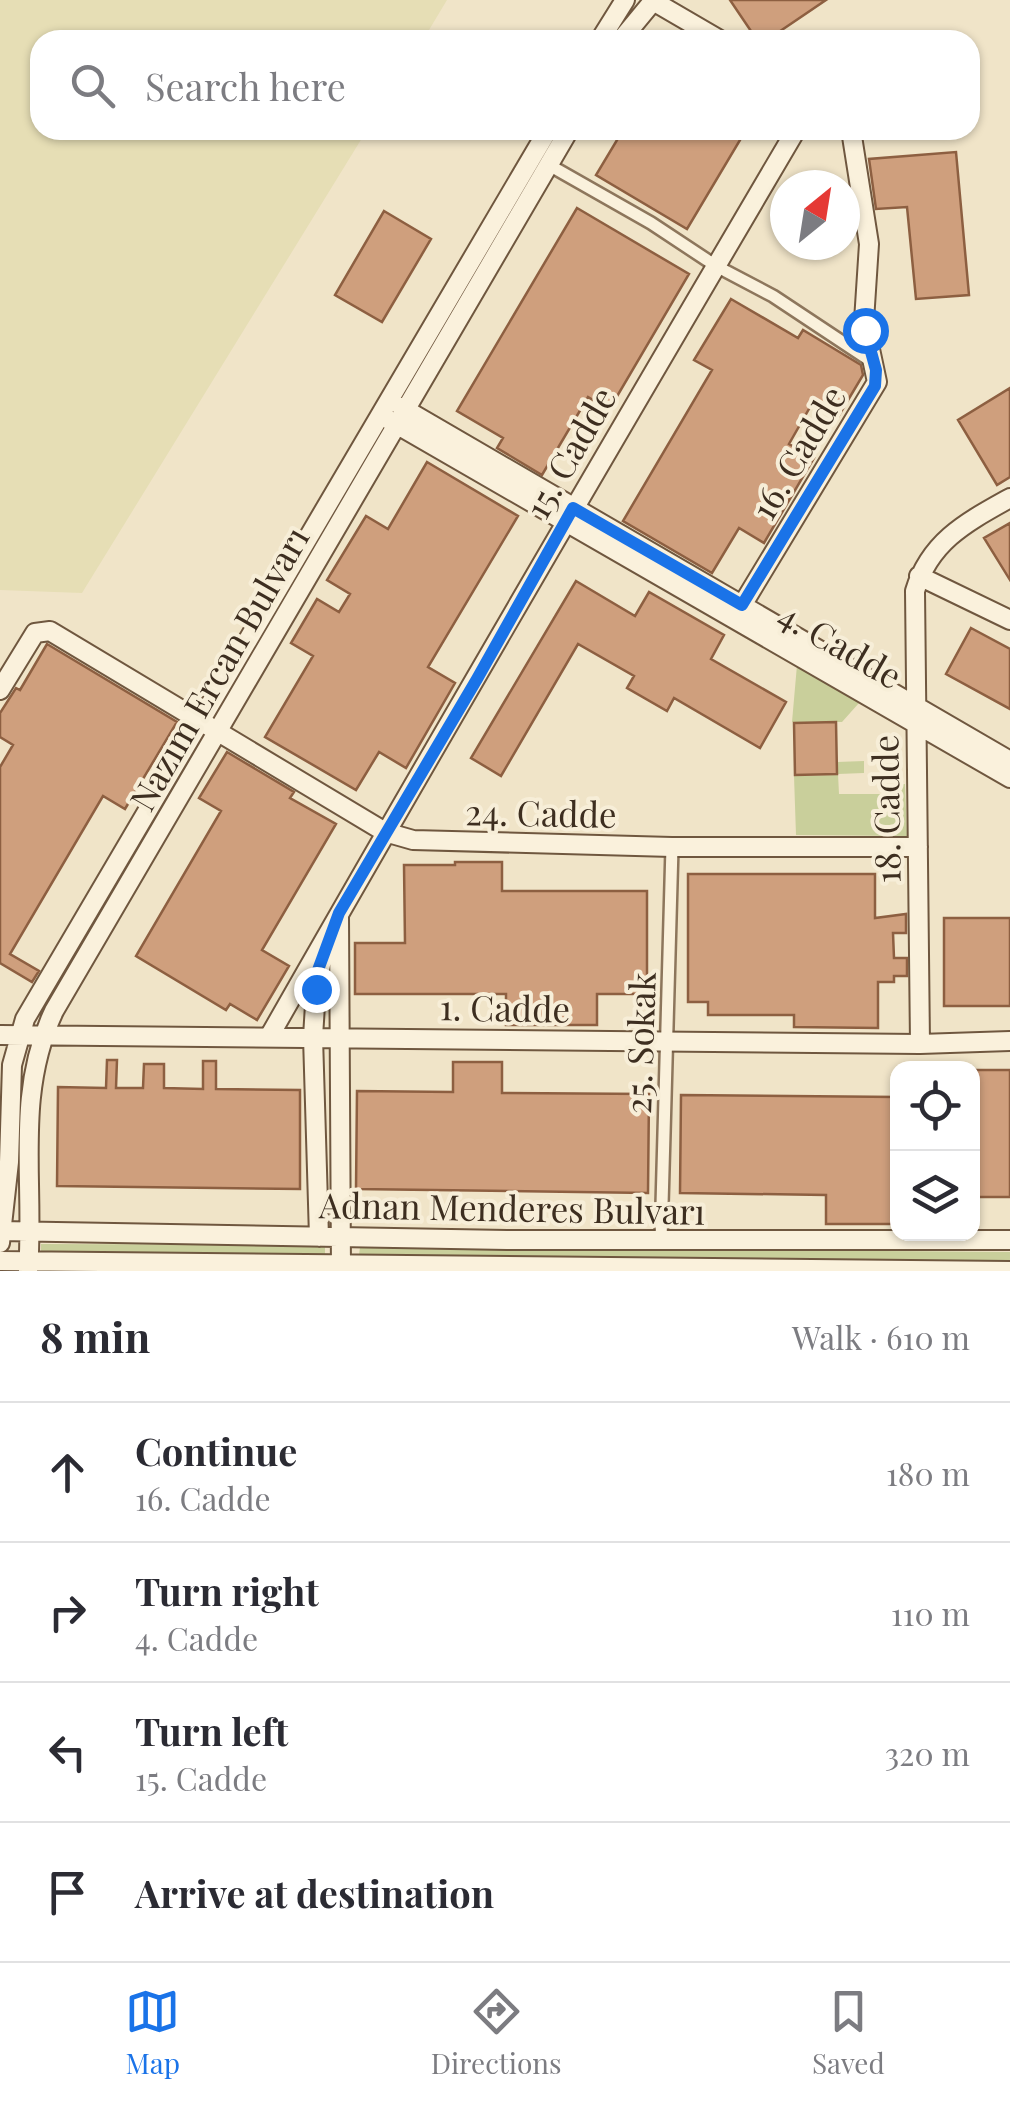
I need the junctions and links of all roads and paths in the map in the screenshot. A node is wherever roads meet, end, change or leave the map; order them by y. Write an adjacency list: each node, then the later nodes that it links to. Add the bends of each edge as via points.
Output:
1 (625, 0): 3 (street)
2 (653, 0): 4 (street); 5 (street)
3 (606, 30)
4 (629, 30)
5 (703, 30)
6 (542, 140): 13 (street, Nazım Ercan Bulvarı)
7 (564, 140): 10 (street, Nazım Ercan Bulvarı)
8 (790, 140): 11 (street, 15. Cadde)
9 (853, 140): 12 (street, 16. Cadde, via 870,244 864,321)
10 (550, 165): 11 (street); 14 (street, Nazım Ercan Bulvarı)
11 (716, 266): 12 (street); 16 (street, 15. Cadde)
12 (874, 363): 18 (street, 16. Cadde, via 875,386)
13 (384, 408): 14 (street, 4. Cadde); 22 (street, Nazım Ercan Bulvarı)
14 (403, 418): 16 (street, 4. Cadde); 23 (street, Nazım Ercan Bulvarı)
15 (1010, 498): 17 (street, 18. Cadde, via 953,531)
16 (569, 515): 18 (street, 4. Cadde); 26 (street, 15. Cadde)
17 (920, 576): 19 (street); 21 (street, 18. Cadde, via 913,605)
18 (738, 612): 21 (street, 4. Cadde)
19 (1010, 620)
20 (0, 690): 22 (street, 24. Cadde, via 39,630 57,634)
21 (916, 714): 24 (street, 4. Cadde); 25 (street, 4. Cadde); 28 (street, 18. Cadde)
22 (200, 718): 23 (street, 24. Cadde); 30 (street, Nazım Ercan Bulvarı)
23 (219, 730): 26 (street, 24. Cadde); 31 (street, Nazım Ercan Bulvarı)
24 (1010, 760)
25 (1010, 778)
26 (385, 832): 27 (street, 24. Cadde, via 436,842); 29 (street, 15. Cadde)
27 (672, 847): 28 (street, 24. Cadde); 36 (street, 25. Sokak)
28 (918, 847): 37 (street, 18. Cadde)
29 (339, 913): 32 (street, 15. Cadde); 33 (street, 15. Cadde, via 318,970); 34 (street, 15. Cadde)
30 (9, 1035): 31 (street, 1. Cadde); 42 (street, Nazım Ercan Bulvarı)
31 (43, 1036): 32 (street, 1. Cadde); 42 (street, Nazım Ercan Bulvarı, via 32,1072)
32 (269, 1037): 33 (street, 1. Cadde)
33 (313, 1037): 34 (street, 1. Cadde); 38 (street, 15. Cadde)
34 (337, 1038): 36 (street, 1. Cadde); 39 (street, 15. Cadde)
35 (1010, 1041): 37 (street, 1. Cadde)
36 (667, 1042): 37 (street, 1. Cadde); 41 (street, 25. Sokak)
37 (920, 1044)
38 (318, 1238): 39 (street, Adnan Menderes Bulvarı); 42 (street, Adnan Menderes Bulvarı)
39 (340, 1238): 41 (street, Adnan Menderes Bulvarı); 44 (street, 15. Cadde)
40 (1010, 1240): 41 (street, Adnan Menderes Bulvarı)
41 (661, 1241)
42 (10, 1251): 43 (street, Adnan Menderes Bulvarı)
43 (180, 1268): 44 (street, Adnan Menderes Bulvarı)
44 (341, 1268): 45 (street, Adnan Menderes Bulvarı)
45 (666, 1269): 47 (street, Adnan Menderes Bulvarı)
46 (1010, 1270): 47 (street, Adnan Menderes Bulvarı)
47 (986, 1271)

